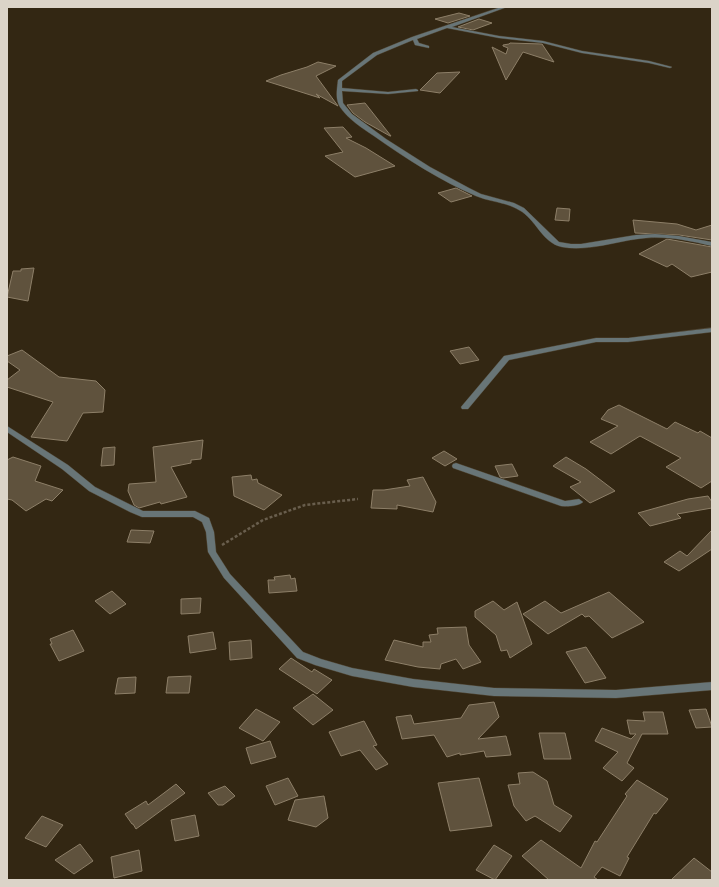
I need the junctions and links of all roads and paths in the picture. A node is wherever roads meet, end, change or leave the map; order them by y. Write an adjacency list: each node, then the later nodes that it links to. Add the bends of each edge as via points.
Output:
1 (505, 7): 2 (street)
2 (445, 27): 3 (street); 5 (street, via 499,38 543,42 582,52)
3 (414, 38): 4 (street, via 417,44); 6 (street, via 375,54 340,80)
4 (426, 47)
5 (670, 67)
6 (340, 89): 7 (street, via 388,93); 8 (street, via 338,97 350,116 397,148 457,183 478,194 522,209 561,245 584,245 672,235)
7 (416, 90)
8 (712, 244)
9 (712, 330): 10 (street, via 628,340 596,340 507,358)
10 (465, 407)
11 (7, 428): 15 (street, via 65,467 92,489 133,510 142,514 195,514 206,520)
12 (456, 466): 14 (street, via 564,504)
13 (358, 499): 15 (path, via 305,505 263,520)
14 (579, 502)
15 (212, 552): 16 (street, via 227,576 300,655 352,672 413,683 494,692 616,694)
16 (712, 686)

